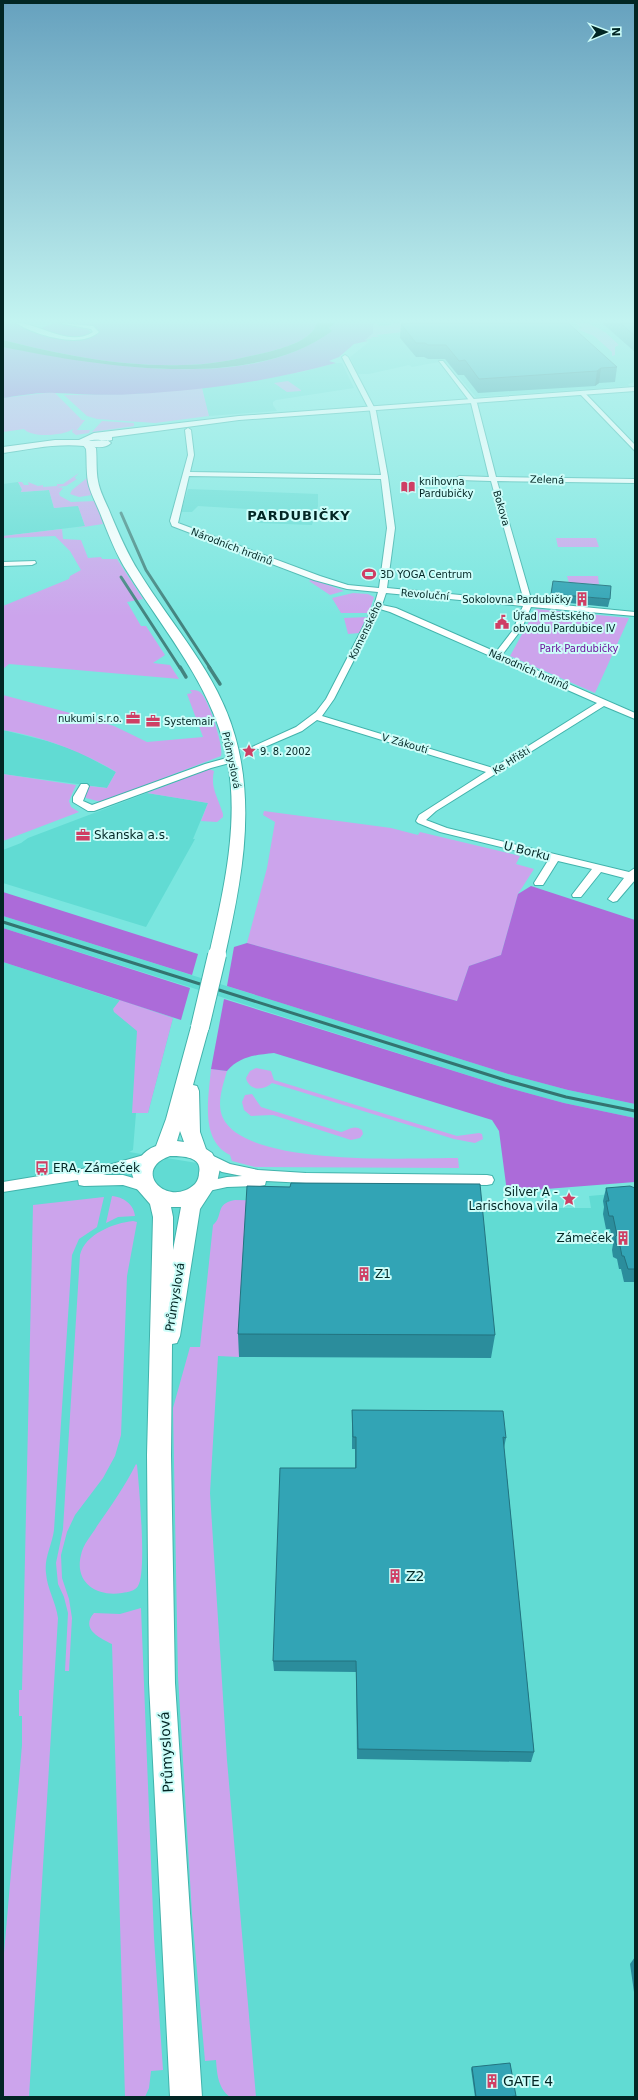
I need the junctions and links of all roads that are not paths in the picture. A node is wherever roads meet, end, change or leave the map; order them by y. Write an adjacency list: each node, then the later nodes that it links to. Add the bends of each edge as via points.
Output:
1 (210, 421): 6 (street, via 139,430)
2 (374, 421): 11 (street, Komenského)
3 (478, 421): 13 (street, Bokova)
4 (608, 421): 8 (street)
5 (188, 430): 10 (street, Národních hrdinů, via 191,451)
6 (104, 440): 7 (street); 15 (main road, Průmyslová, via 99,448 96,465)
7 (87, 442): 9 (street, via 65,442); 15 (main road, Průmyslová, via 91,448 92,480)
8 (635, 449)
9 (3, 450)
10 (186, 474): 11 (street); 18 (street, Národních hrdinů, via 175,524 325,581 352,588)
11 (384, 477): 18 (street, Komenského, via 391,518)
12 (459, 478): 13 (street, Zelená)
13 (493, 478): 14 (street, Zelená); 19 (street, Bokova)
14 (635, 481)
15 (100, 498): 27 (main road, Průmyslová, via 111,528 133,572 213,696 227,730)
16 (32, 563): 17 (street)
17 (3, 564)
18 (383, 590): 19 (street, Revoluční); 20 (street, Komenského)
19 (528, 604): 21 (street, Revoluční); 22 (street, via 504,649)
20 (378, 606): 22 (street, Národních hrdinů, via 393,610); 25 (street, Komenského, via 330,699)
21 (635, 614)
22 (497, 655): 23 (street, Národních hrdinů)
23 (604, 702): 24 (street, Národních hrdinů); 28 (street, Ke Hřišti)
24 (635, 716)
25 (316, 717): 26 (street, Komenského, via 299,729); 28 (street, V Zákoutí)
26 (258, 747)
27 (234, 760): 29 (street, via 208,766 91,809 78,802); 37 (main road, Průmyslová, bridge, via 239,793 238,836 232,889)
28 (493, 771): 30 (street, Ke Hřišti, via 426,813)
29 (84, 786)
30 (421, 821): 31 (street, U Borku, via 444,830)
31 (555, 857): 32 (street, U Borku); 34 (street)
32 (598, 868): 33 (street, U Borku); 35 (street)
33 (634, 875): 36 (street)
34 (539, 883)
35 (577, 895)
36 (613, 899)
37 (200, 1027): 38 (main road, Průmyslová, via 175,1119); 39 (main road, Průmyslová, via 191,1081 189,1119 192,1140)
38 (159, 1153): 39 (main road, via 182,1148); 42 (street, via 142,1162 112,1169); 43 (main road, Průmyslová, via 146,1164 142,1174)
39 (201, 1154): 40 (street, via 227,1168 242,1172); 44 (main road, Průmyslová, via 210,1171 208,1182)
40 (306, 1178): 41 (street); 44 (street, via 237,1180)
41 (487, 1180)
42 (3, 1187): 43 (street, via 110,1180 131,1182)
43 (148, 1189): 44 (main road, via 160,1197 174,1200 187,1198); 45 (main road, Průmyslová, via 160,1202 163,1217)
44 (202, 1189): 45 (main road, Průmyslová, via 190,1209)
45 (159, 1406): 46 (main road, Průmyslová, via 162,1683)
46 (186, 2097)

